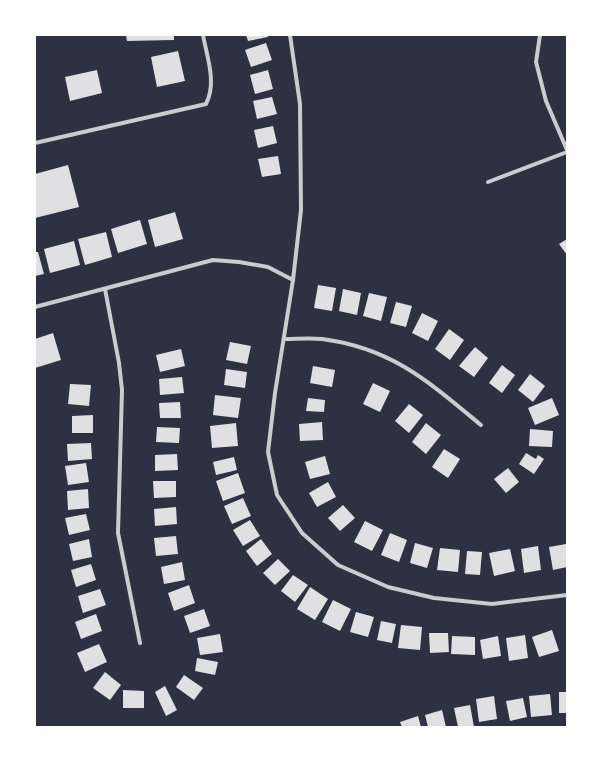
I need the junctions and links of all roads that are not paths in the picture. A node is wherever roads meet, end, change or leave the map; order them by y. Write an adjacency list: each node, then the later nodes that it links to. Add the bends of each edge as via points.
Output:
1 (202, 35): 4 (street, via 211,80 211,94 206,104)
2 (290, 35): 7 (street, via 300,104 301,210)
3 (540, 35): 5 (street, via 536,62 546,101)
4 (35, 143)
5 (567, 151): 6 (street)
6 (488, 182)
7 (293, 280): 8 (street, via 268,267 213,260); 10 (street)
8 (105, 289): 9 (street); 13 (street, via 122,390 118,533)
9 (35, 307)
10 (285, 339): 11 (street, via 321,339 370,350 404,366 437,388); 12 (street, via 268,452 277,495 302,533 338,566 388,587 434,598 492,604)
11 (481, 425)
12 (567, 595)
13 (140, 643)

